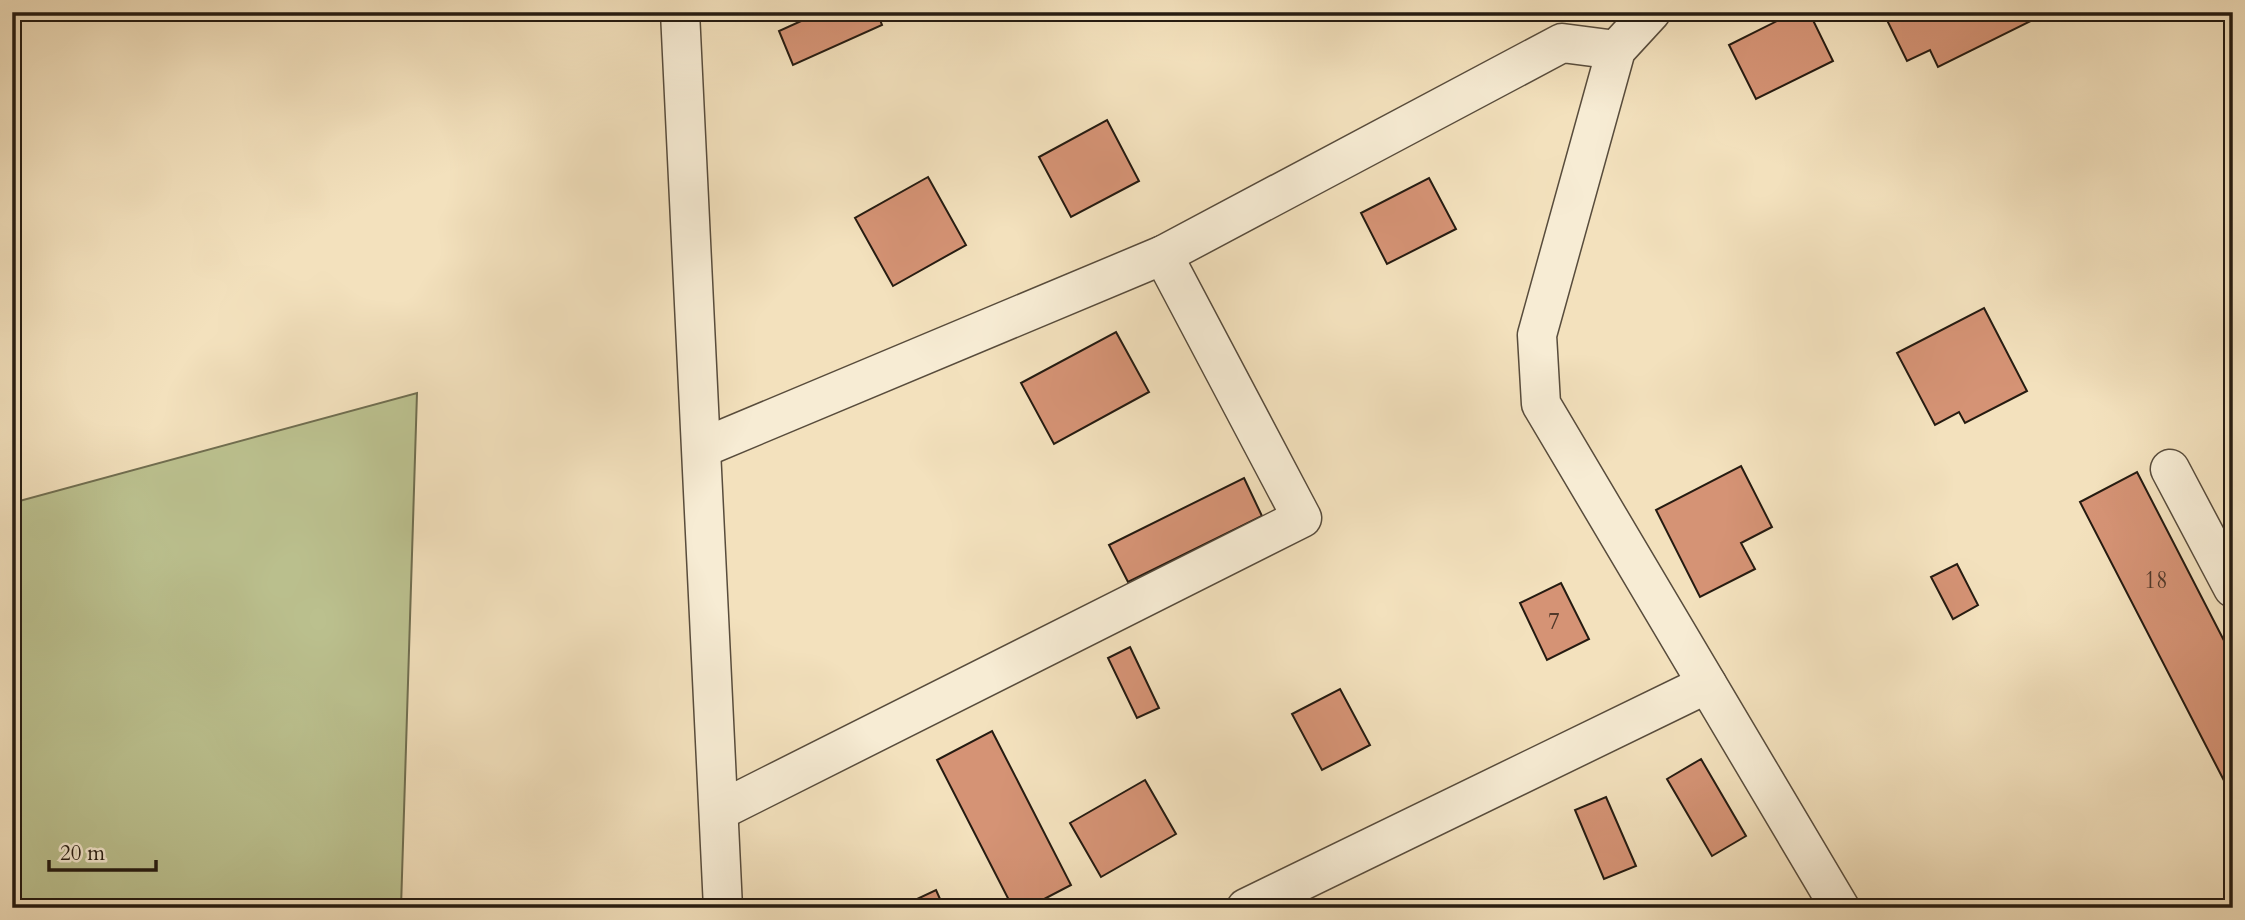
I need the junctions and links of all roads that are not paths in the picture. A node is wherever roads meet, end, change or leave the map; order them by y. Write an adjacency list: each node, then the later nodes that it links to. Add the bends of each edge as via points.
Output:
1 (680, 12): 5 (street)
2 (1651, 12): 3 (street)
3 (1616, 50): 4 (street, via 1562,43); 8 (street, via 1536,335 1541,404)
4 (1163, 255): 5 (street); 9 (street, via 1302,518)
5 (702, 447): 9 (street)
6 (2170, 469): 7 (street)
7 (2233, 589)
8 (1707, 684): 11 (street); 12 (street)
9 (719, 811): 10 (street)
10 (723, 908)
11 (1247, 908)
12 (1840, 908)

